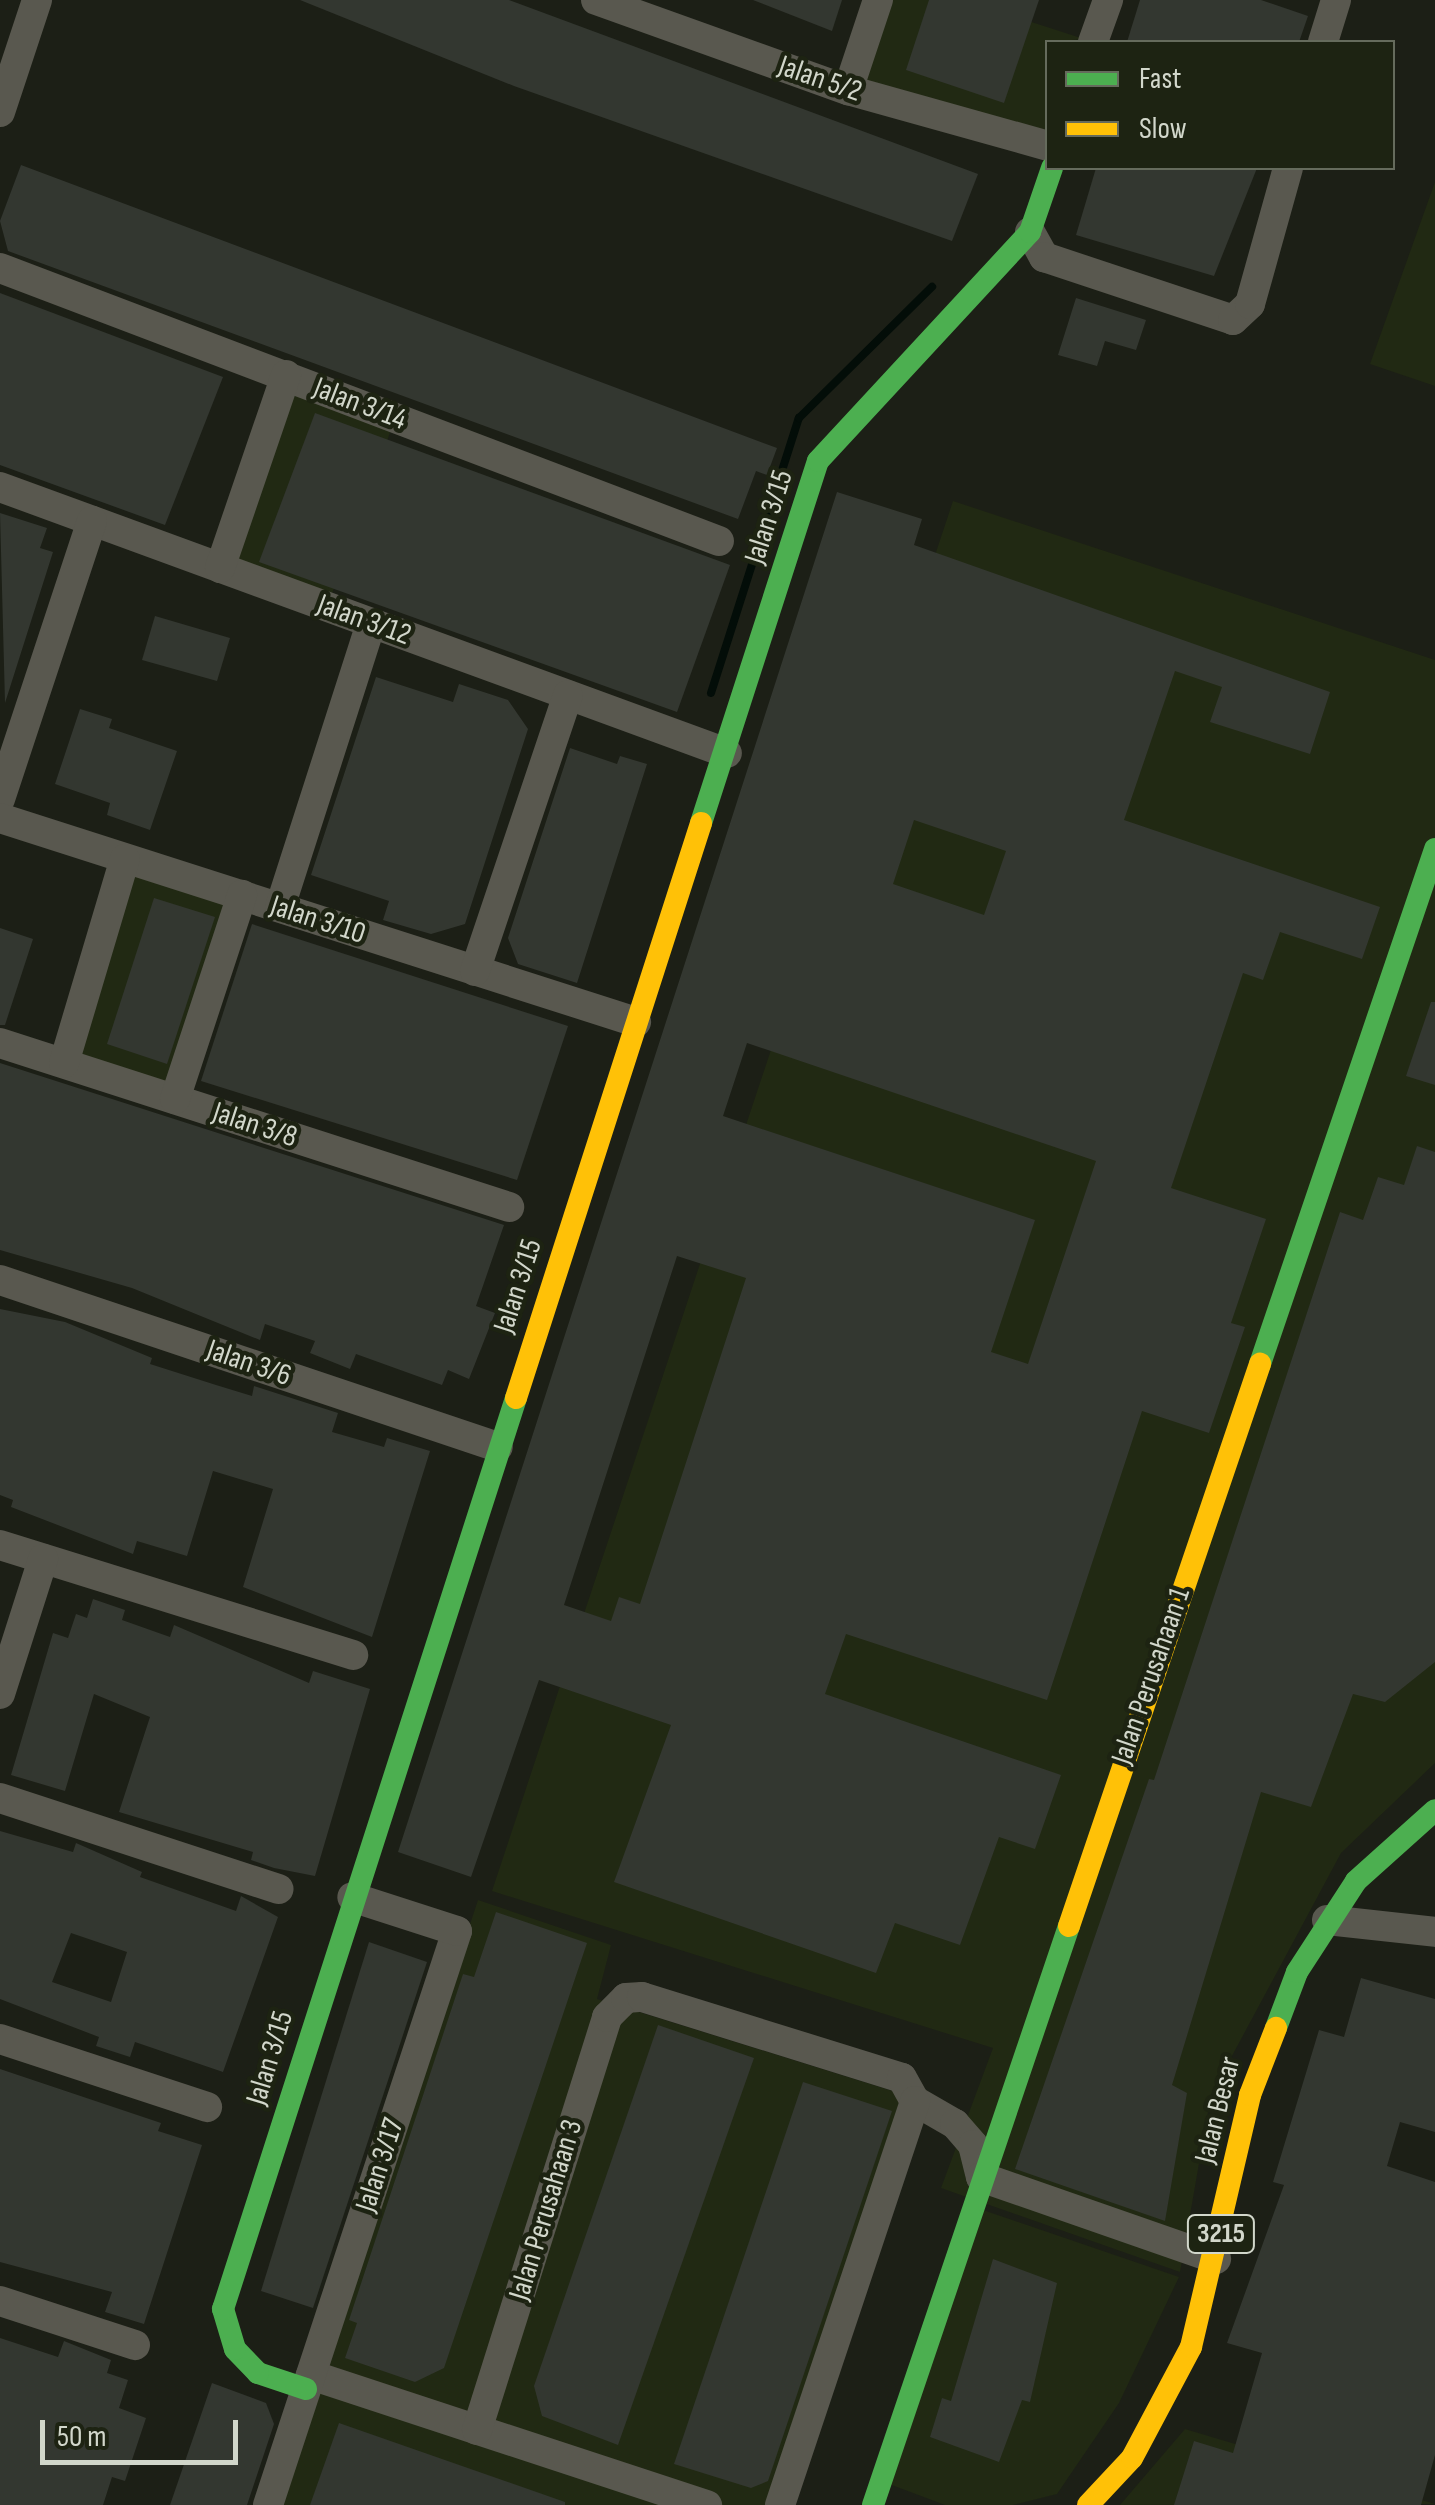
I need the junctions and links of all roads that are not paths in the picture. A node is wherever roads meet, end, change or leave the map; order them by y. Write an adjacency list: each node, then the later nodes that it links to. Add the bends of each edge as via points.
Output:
1 (37, 0): 10 (street)
2 (596, 0): 6 (street, Jalan 5/2)
3 (878, 0): 9 (street)
4 (1108, 0): 7 (street)
5 (1336, 0): 8 (street)
6 (654, 10): 9 (street, Jalan 5/2)
7 (1094, 40)
8 (1324, 40)
9 (848, 90): 11 (street, Jalan 5/2)
10 (0, 112)
11 (1045, 145)
12 (1051, 170): 14 (street)
13 (1287, 170): 14 (street, via 1250,304 1233,320 1044,257)
14 (1030, 232): 23 (street, Jalan 3/15, via 818,460)
15 (0, 268): 16 (street, Jalan 3/14)
16 (286, 375): 19 (street, Jalan 3/14); 20 (street)
17 (0, 487): 18 (street, Jalan 3/12)
18 (92, 521): 20 (street, Jalan 3/12); 24 (street)
19 (718, 541)
20 (220, 568): 21 (street, Jalan 3/12)
21 (370, 623): 22 (street, Jalan 3/12); 29 (street)
22 (568, 695): 23 (street, Jalan 3/12); 30 (street)
23 (728, 753): 31 (street, Jalan 3/15)
24 (0, 799)
25 (0, 818): 27 (street, Jalan 3/10)
26 (1435, 849): 51 (street, Jalan Perusahaan 1)
27 (126, 859): 28 (street, Jalan 3/10); 33 (street)
28 (242, 896): 29 (street, Jalan 3/10); 34 (street)
29 (280, 906): 30 (street, Jalan 3/10)
30 (475, 971): 31 (street, Jalan 3/10)
31 (636, 1022): 37 (street, Jalan 3/15)
32 (0, 1043): 33 (street, Jalan 3/8)
33 (64, 1063): 34 (street, Jalan 3/8)
34 (175, 1099): 35 (street, Jalan 3/8)
35 (509, 1207)
36 (0, 1280): 37 (street, Jalan 3/6)
37 (498, 1447): 45 (street, Jalan 3/15)
38 (0, 1545): 39 (street)
39 (43, 1559): 40 (street); 41 (street)
40 (354, 1654)
41 (0, 1694)
42 (0, 1798): 44 (street)
43 (1435, 1810): 46 (street, Jalan Besar / 3215, via 1356,1881)
44 (278, 1890)
45 (352, 1897): 55 (street, Jalan 3/15, via 223,2309 235,2349 258,2373); 55 (street, Jalan 3/17, via 458,1931)
46 (1327, 1920): 47 (street); 52 (street, Jalan Besar / 3215, via 1262,2053)
47 (1435, 1932)
48 (0, 2039): 50 (street)
49 (915, 2102): 51 (street, via 954,2124 973,2145); 56 (street, Jalan Perusahaan 3, via 902,2078 642,1997 626,1998 607,2017); 59 (street)
50 (207, 2107)
51 (980, 2177): 52 (street); 60 (street, Jalan Perusahaan 1)
52 (1216, 2259): 61 (street, Jalan Besar / 3215, via 1191,2346 1159,2416 1132,2458)
53 (0, 2301): 54 (street)
54 (135, 2346)
55 (308, 2382): 56 (street); 57 (street, Jalan 3/17)
56 (477, 2430): 58 (street)
57 (268, 2505)
58 (707, 2505)
59 (780, 2505)
60 (873, 2505)
61 (1088, 2505)

